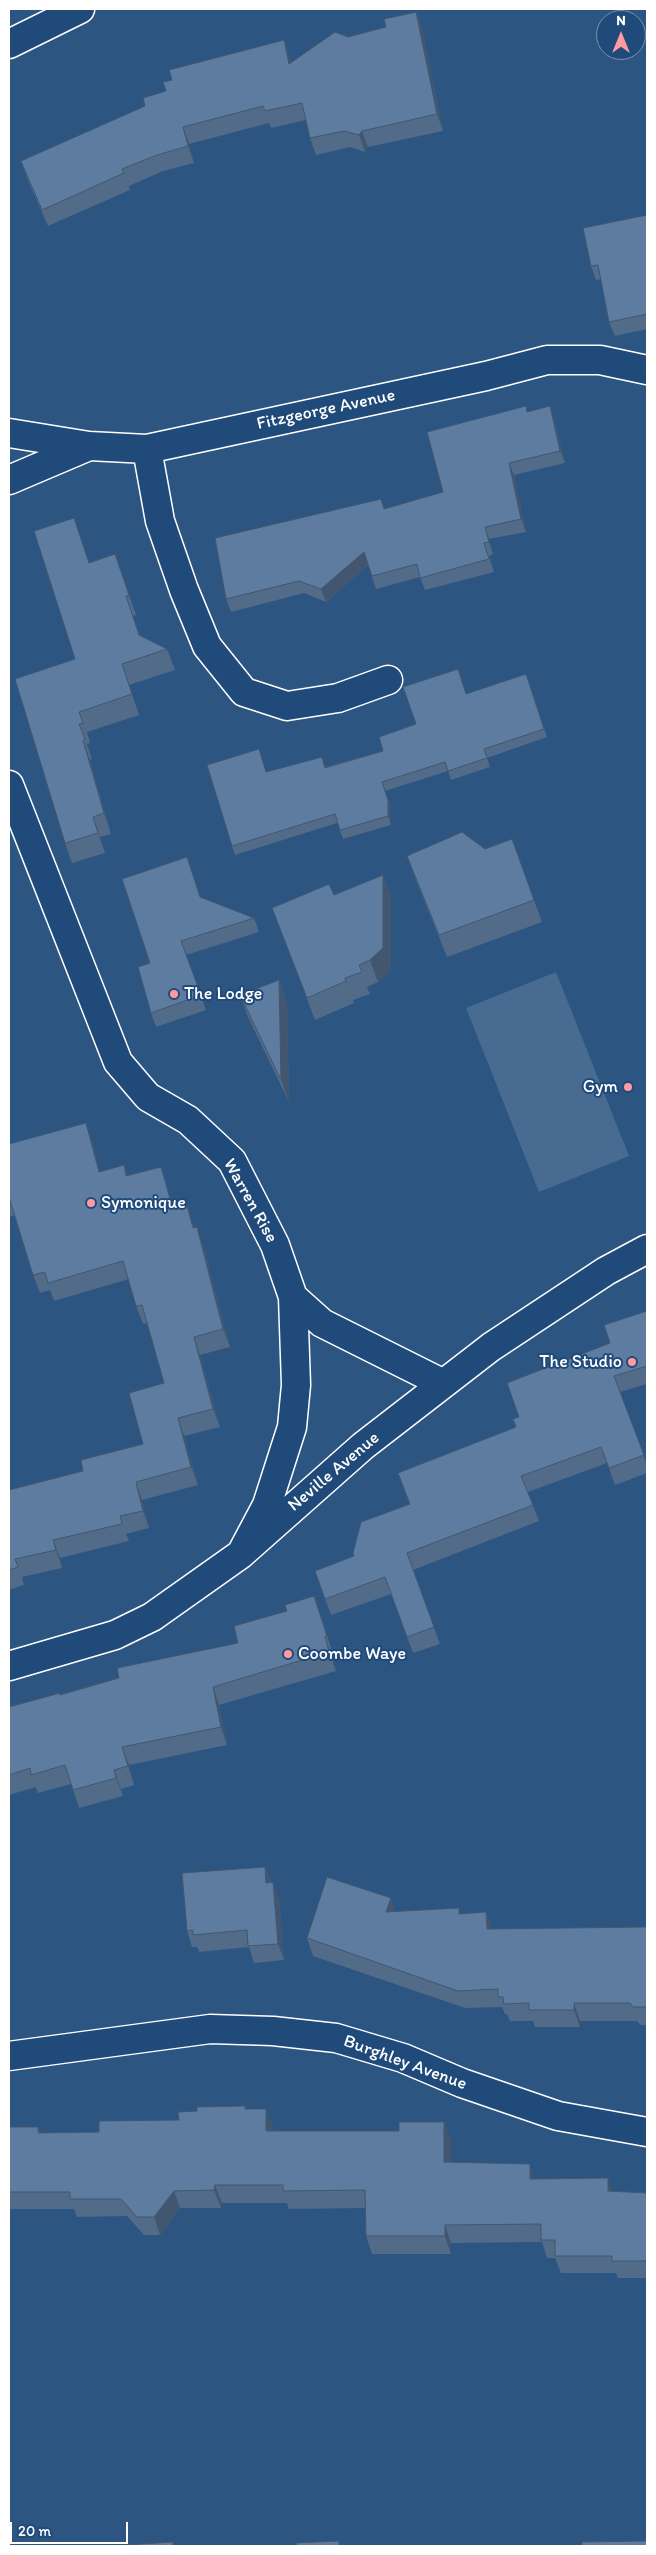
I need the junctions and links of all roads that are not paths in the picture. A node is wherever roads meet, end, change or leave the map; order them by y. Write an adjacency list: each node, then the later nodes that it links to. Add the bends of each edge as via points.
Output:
1 (80, 9): 2 (street)
2 (9, 44)
3 (647, 370): 6 (street, Fitzgeorge Avenue, via 600,360 547,360)
4 (9, 433): 5 (street)
5 (89, 446): 6 (street, Fitzgeorge Avenue); 7 (street, Fitzgeorge Avenue)
6 (147, 449): 8 (street, via 160,521 184,590 207,646 244,692 287,706 338,698)
7 (9, 480)
8 (388, 680)
9 (9, 785): 11 (street, Warren Rise, via 118,1062 148,1097 188,1120 232,1161 275,1245)
10 (647, 1249): 12 (street, Neville Avenue, via 541,1312)
11 (293, 1297): 12 (street, via 322,1323); 13 (street, Warren Rise, via 296,1385 292,1427 267,1505)
12 (442, 1383): 13 (street, Neville Avenue, via 363,1446)
13 (240, 1554): 14 (street, Neville Avenue, via 152,1617 106,1638)
14 (9, 1666)
15 (9, 2056): 16 (street, Burghley Avenue, via 210,2029 336,2038 403,2058 462,2083 558,2116)
16 (647, 2132)

